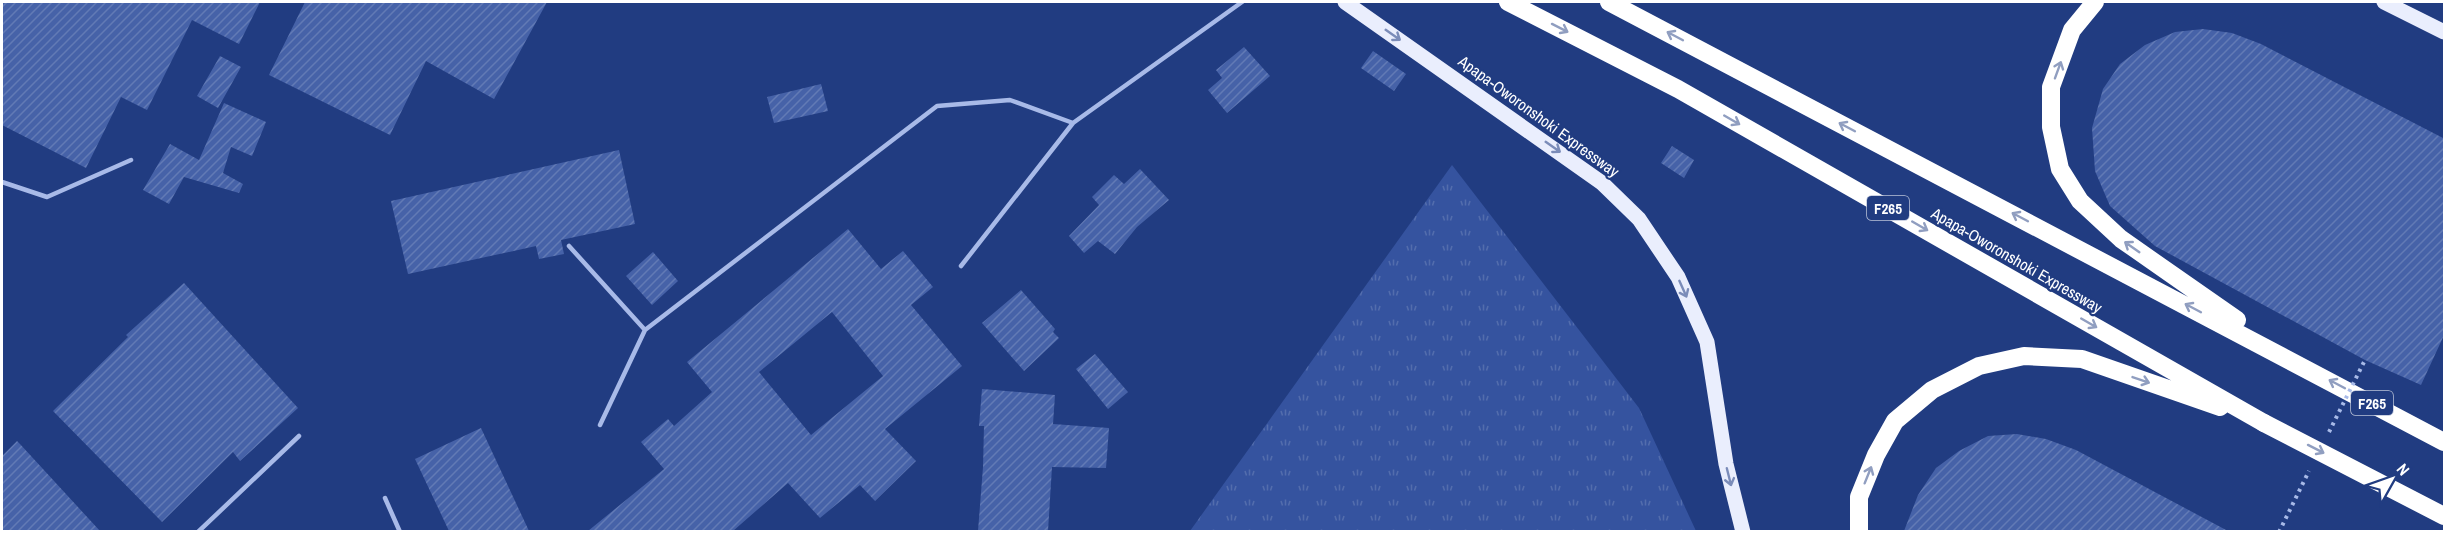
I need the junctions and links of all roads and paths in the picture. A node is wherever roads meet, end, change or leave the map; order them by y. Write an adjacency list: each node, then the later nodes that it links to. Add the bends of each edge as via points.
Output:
1 (1242, 2): 8 (lane)
2 (1346, 2): 23 (main road, Apapa-Oworonshoki Expressway, one-way to 23, via 1602,183 1639,219 1678,277 1707,342 1726,464)
3 (1508, 2): 15 (highway, Apapa-Oworonshoki Expressway / F265, one-way to 15, via 1678,88)
4 (1609, 2): 14 (highway, F265, one-way to 4)
5 (2095, 2): 14 (highway, one-way to 5, via 2121,239 2080,201 2060,169 2051,127 2051,87 2072,30)
6 (2384, 2): 7 (main road)
7 (2445, 32)
8 (1073, 123): 12 (lane); 13 (lane, via 1010,100 937,106)
9 (131, 160): 10 (lane, via 47,197)
10 (2, 182)
11 (569, 246): 13 (lane)
12 (961, 266)
13 (645, 330): 16 (lane)
14 (2300, 364): 18 (highway, F265, one-way to 14)
15 (2264, 423): 20 (highway, Apapa-Oworonshoki Expressway / F265, one-way to 20, bridge); 24 (highway, one-way to 15, via 1859,497 1895,421 1932,390 1979,366 2024,356 2082,359)
16 (600, 424)
17 (299, 436): 21 (lane)
18 (2445, 442)
19 (385, 498): 22 (lane)
20 (2445, 516)
21 (198, 531)
22 (400, 531)
23 (1743, 531)
24 (1859, 531)

